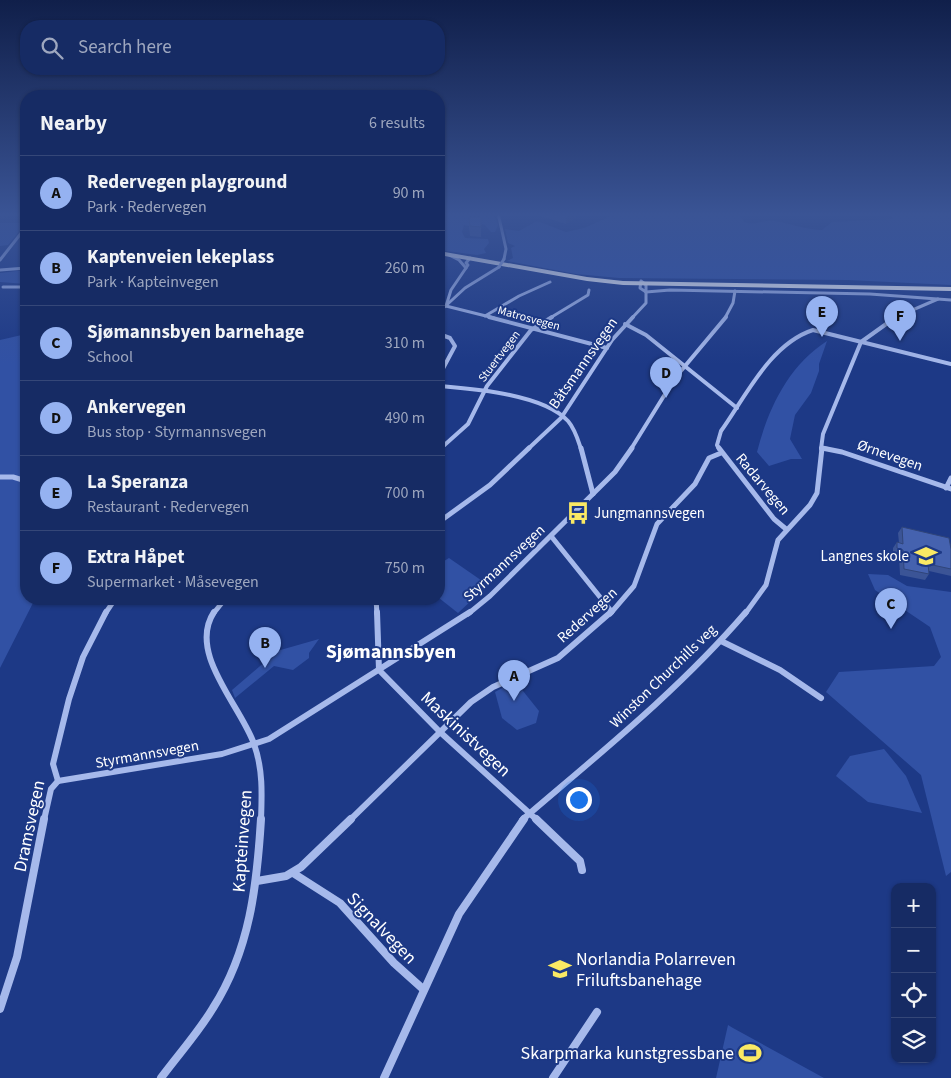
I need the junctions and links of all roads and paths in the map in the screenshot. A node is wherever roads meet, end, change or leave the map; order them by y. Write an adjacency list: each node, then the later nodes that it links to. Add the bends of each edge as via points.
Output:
1 (468, 263): 17 (street, via 449,294)
2 (501, 263): 17 (street, bridge)
3 (501, 263): 6 (highway)
4 (20, 268): 5 (street)
5 (0, 270)
6 (573, 277): 9 (highway); 9 (highway)
7 (550, 282): 18 (street)
8 (2, 286): 10 (street); 13 (street)
9 (643, 286): 11 (highway, via 723,284); 14 (street, via 670,290); 19 (street, Båtsmannsvegen, via 646,303)
10 (20, 287)
11 (951, 289)
12 (589, 290): 20 (street, Stuertvegen, via 588,294)
13 (0, 291)
14 (735, 291): 15 (street, via 880,294); 26 (street, Styrmannsvegen, via 720,326)
15 (938, 299): 16 (street); 22 (street, via 899,315)
16 (951, 300)
17 (446, 306): 18 (street, Matrosvegen)
18 (485, 316): 20 (street, Matrosvegen)
19 (625, 324): 23 (street, Båtsmannsvegen); 26 (street, via 641,332)
20 (534, 329): 23 (street, Matrosvegen); 28 (street, Stuertvegen)
21 (445, 336): 25 (street, via 455,346)
22 (862, 342): 24 (street); 29 (street, via 821,331 808,331 773,356); 32 (street, Winston Churchills veg, via 826,426)
23 (606, 348): 30 (street, Båtsmannsvegen)
24 (951, 364)
25 (445, 365)
26 (685, 366): 29 (street); 38 (street, Styrmannsvegen, via 624,461)
27 (445, 387): 28 (street)
28 (485, 390): 30 (street, via 542,406); 31 (street, Stuertvegen, via 468,424)
29 (738, 408): 33 (street, via 718,435 717,445)
30 (563, 416): 38 (street, via 574,432); 39 (street, Båtsmannsvegen, via 490,484)
31 (445, 445)
32 (821, 448): 37 (street, Ørnevegen); 40 (street, Winston Churchills veg, via 817,494 806,511)
33 (721, 453): 40 (street, Radarvegen, via 774,520); 45 (street, Redervegen, via 709,458 695,484 657,524 634,586)
34 (0, 477): 36 (street)
35 (951, 478): 37 (street)
36 (20, 479)
37 (949, 488)
38 (593, 494): 41 (street, Styrmannsvegen)
39 (445, 518)
40 (786, 529): 46 (street, Winston Churchills veg, via 775,547 764,591)
41 (551, 536): 45 (street); 47 (street, Styrmannsvegen, via 481,604)
42 (111, 605): 51 (street, Dramsvegen, via 93,632 81,659 53,764)
43 (221, 605): 50 (street, Kapteinvegen, via 208,623 206,646)
44 (376, 605): 47 (street)
45 (612, 612): 49 (street, Redervegen, via 558,658 483,693)
46 (721, 641): 48 (street, via 780,670); 52 (street, Winston Churchills veg, via 647,713)
47 (378, 670): 49 (street, Maskinistvegen); 50 (street, Styrmannsvegen, via 297,723)
48 (821, 698)
49 (440, 732): 52 (street, Maskinistvegen); 54 (street, Redervegen)
50 (255, 745): 51 (street, Styrmannsvegen, via 215,755); 55 (street, Kapteinvegen, via 260,766 261,797)
51 (58, 781): 57 (street, Dramsvegen, via 51,789 47,804 16,957)
52 (529, 813): 53 (street, Maskinistvegen, via 576,856); 56 (street, Winston Churchills veg, via 472,894)
53 (582, 870)
54 (293, 873): 55 (street, Redervegen); 56 (street, Signalvegen, via 344,906 394,964)
55 (257, 881): 59 (street, Kapteinvegen, via 242,949 228,983 209,1014)
56 (423, 989): 60 (street, Winston Churchills veg)
57 (0, 1009)
58 (597, 1012): 61 (street)
59 (160, 1078)
60 (384, 1078)
61 (553, 1078)

